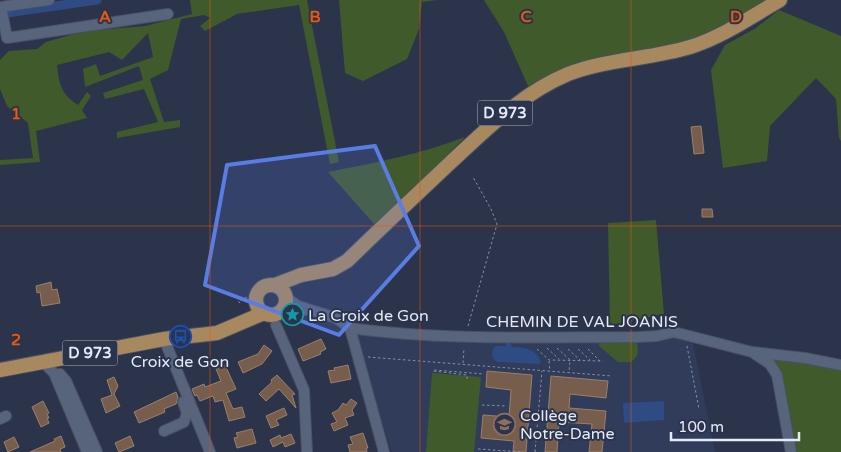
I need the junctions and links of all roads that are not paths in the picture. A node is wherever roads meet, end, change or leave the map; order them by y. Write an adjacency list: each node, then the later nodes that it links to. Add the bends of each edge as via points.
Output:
1 (48, 0): 3 (street)
2 (780, 0): 5 (main road, D 973, via 706,41 670,52 586,68 549,84 492,125 347,261 332,269)
3 (1, 7): 4 (street, via 7,38)
4 (168, 14)
5 (307, 274): 6 (main road, D 973); 8 (main road, D 973, via 289,291)
6 (275, 285): 7 (main road, via 265,286); 8 (main road, via 283,289)
7 (256, 296): 8 (main road, via 258,307); 10 (main road, D 973, via 244,311 230,320)
8 (277, 310): 9 (street, via 311,311 336,318); 10 (main road, D 973, via 217,333); 23 (street, via 304,390)
9 (350, 328): 12 (street, CHEMIN DE VAL JOANIS, via 465,336 639,337 674,332); 24 (street)
10 (180, 337): 11 (main road, D 973)
11 (161, 340): 13 (main road, D 973); 19 (street, via 187,414 184,422); 22 (street)
12 (752, 352): 15 (street, CHEMIN DE VAL JOANIS); 25 (street, via 770,364 777,375)
13 (59, 359): 14 (main road, D 973); 17 (street)
14 (43, 362): 16 (main road, D 973); 18 (street, via 54,373)
15 (841, 365)
16 (0, 370)
17 (60, 374): 18 (street); 21 (street)
18 (58, 385): 20 (street)
19 (164, 431)
20 (87, 452)
21 (97, 452)
22 (210, 452)
23 (307, 452)
24 (384, 452)
25 (791, 452)

